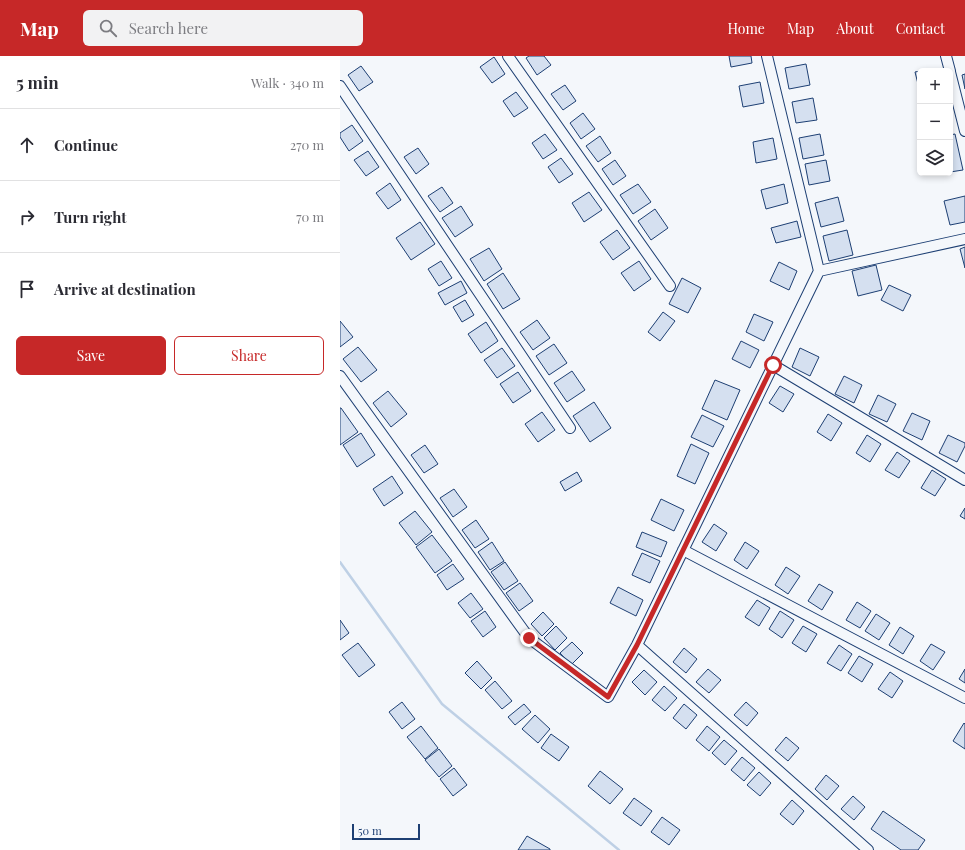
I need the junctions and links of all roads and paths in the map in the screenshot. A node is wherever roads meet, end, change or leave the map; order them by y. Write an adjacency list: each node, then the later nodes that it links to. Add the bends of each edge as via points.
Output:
1 (508, 56): 10 (street)
2 (767, 56): 9 (street)
3 (946, 56): 4 (street)
4 (949, 68)
5 (953, 84): 7 (street)
6 (340, 86): 13 (street)
7 (965, 131)
8 (965, 239): 9 (street)
9 (818, 271): 11 (street)
10 (670, 286)
11 (773, 365): 14 (street); 15 (street)
12 (340, 376): 16 (street, via 529,638 608,697)
13 (570, 428)
14 (965, 480)
15 (683, 550): 16 (street); 17 (street)
16 (637, 645): 18 (street)
17 (965, 698)
18 (868, 850)

